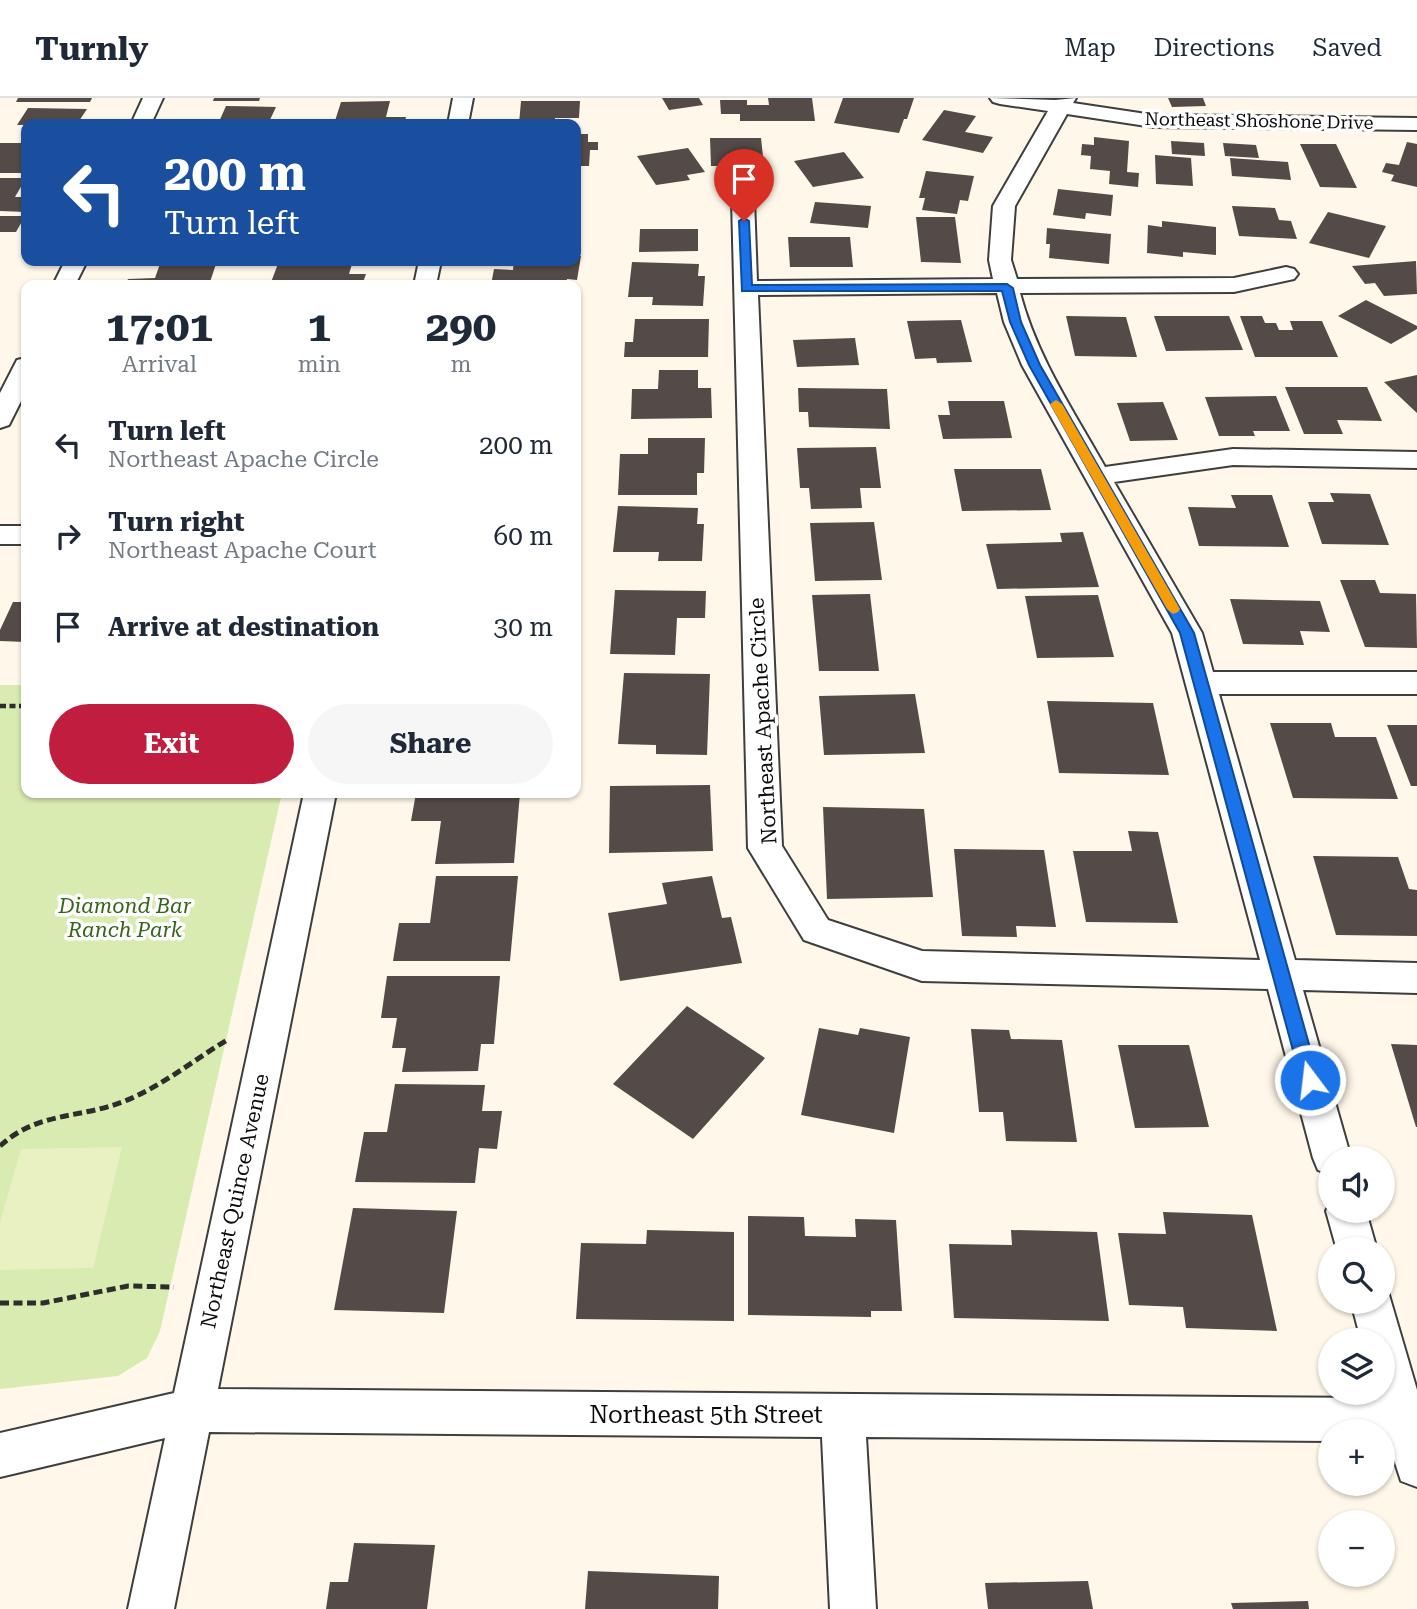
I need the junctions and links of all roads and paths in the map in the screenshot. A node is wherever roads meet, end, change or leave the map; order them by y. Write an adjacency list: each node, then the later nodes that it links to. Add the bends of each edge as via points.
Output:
1 (153, 98): 6 (street)
2 (463, 98): 7 (street)
3 (1000, 98): 5 (street, Northeast Shoshone Drive)
4 (1362, 98): 8 (street)
5 (1062, 103): 8 (street, Northeast Shoshone Drive, via 1153,121); 13 (street, via 1004,206 1000,260)
6 (143, 119)
7 (459, 119)
8 (1369, 123): 9 (street, Northeast Shoshone Drive)
9 (1417, 124)
10 (743, 198): 12 (street, Northeast Apache Circle)
11 (1286, 274): 13 (street, via 1234,285)
12 (746, 288): 13 (street); 25 (street, Northeast Apache Circle, via 765,848 816,930 922,966)
13 (1007, 288): 17 (street, via 1034,365)
14 (21, 376): 15 (street)
15 (0, 420)
16 (1417, 460): 17 (street, via 1233,457)
17 (1098, 475): 20 (street, via 1187,633)
18 (0, 535): 19 (street)
19 (21, 535)
20 (1201, 683): 21 (street); 25 (street)
21 (1417, 683)
22 (0, 706): 23 (path)
23 (21, 706)
24 (319, 798): 27 (street, Northeast Quince Avenue)
25 (1281, 976): 26 (street, Northeast Apache Circle); 29 (street)
26 (1417, 978)
27 (269, 1037): 28 (path, via 231,1038 124,1102 82,1114 44,1118); 30 (street, Northeast Quince Avenue)
28 (0, 1146)
29 (1329, 1146)
30 (217, 1289): 31 (path, via 116,1287 24,1307); 33 (street, Northeast Quince Avenue)
31 (0, 1303)
32 (1395, 1376): 35 (street)
33 (192, 1410): 34 (street, Northeast 5th Street); 36 (street, Northeast 5th Street); 38 (street, Northeast Quince Avenue)
34 (843, 1416): 35 (street, Northeast 5th Street); 39 (street)
35 (1411, 1420): 37 (street)
36 (0, 1455)
37 (1417, 1465)
38 (151, 1609)
39 (853, 1609)

